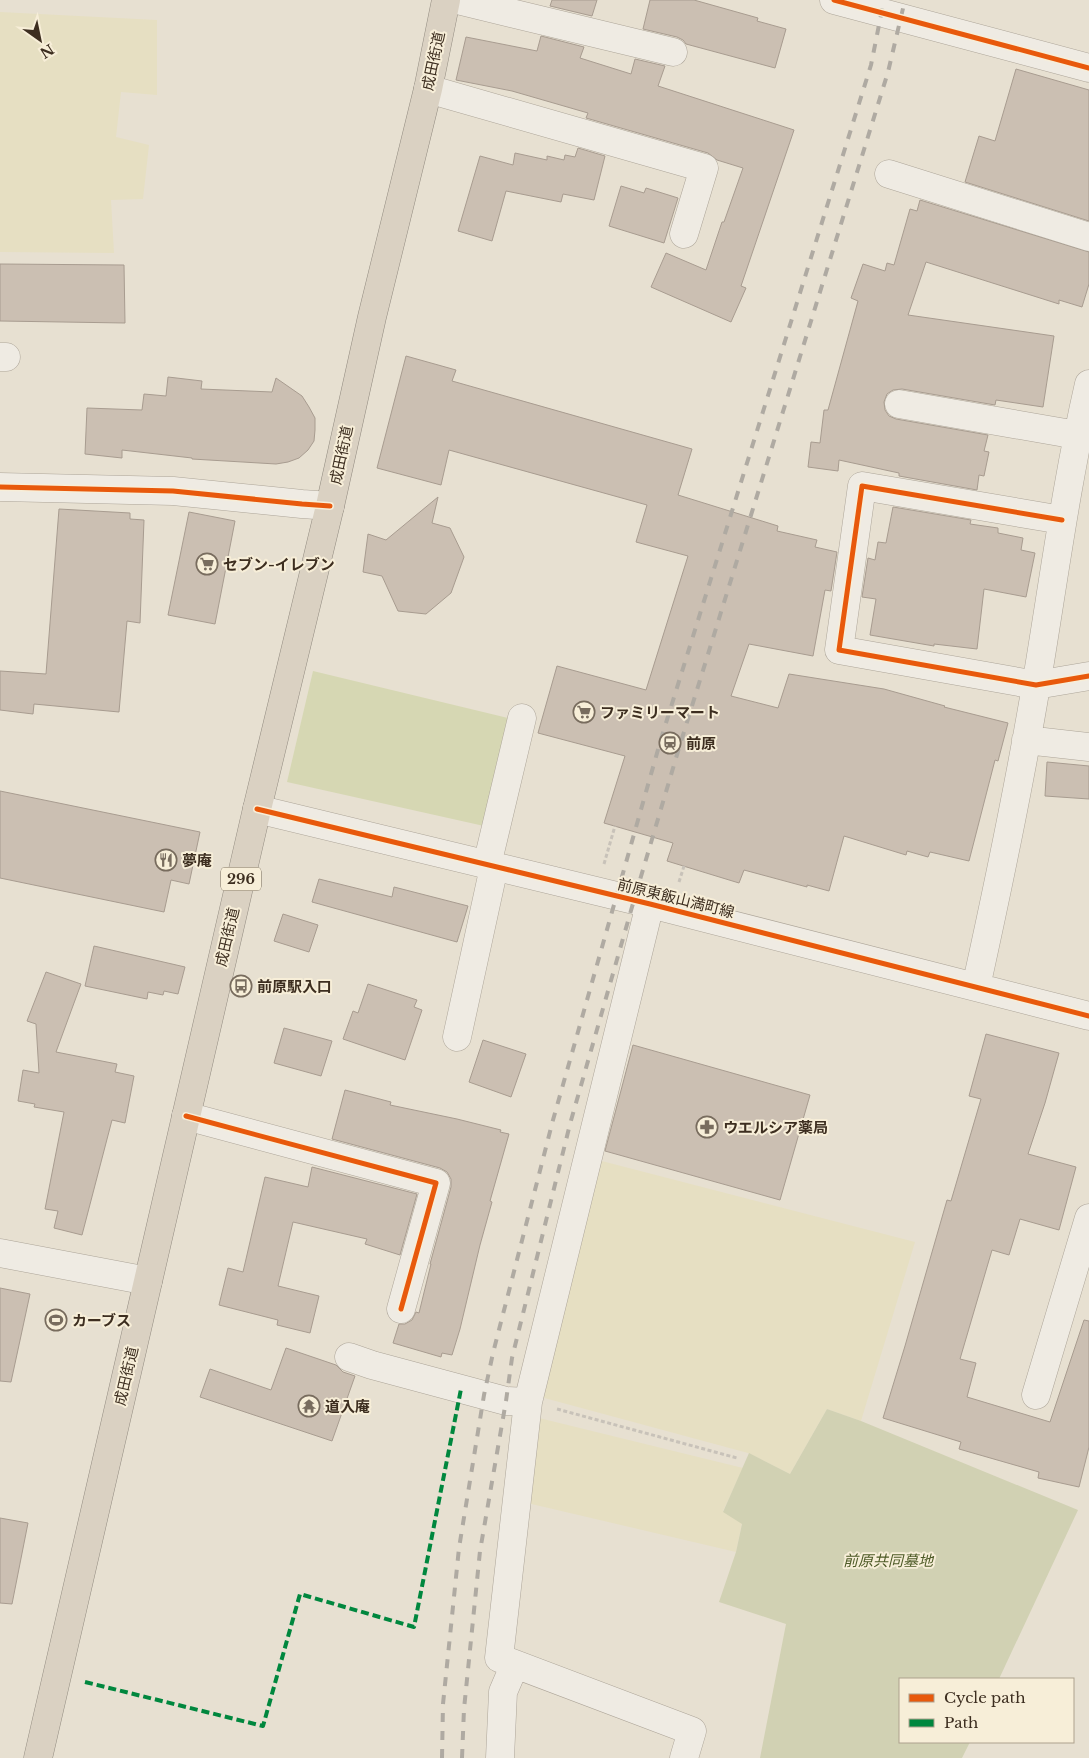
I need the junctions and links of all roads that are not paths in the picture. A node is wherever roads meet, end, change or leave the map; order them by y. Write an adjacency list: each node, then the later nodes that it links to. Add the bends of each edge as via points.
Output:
1 (446, 0): 6 (highway, 成田街道 / 296)
2 (457, 0): 4 (street)
3 (834, 0): 5 (street)
4 (673, 52)
5 (1089, 68)
6 (428, 89): 8 (street, via 704,168); 14 (highway, 成田街道 / 296)
7 (888, 174): 9 (street)
8 (684, 234)
9 (1089, 237)
10 (1089, 384): 12 (street)
11 (899, 404): 12 (street)
12 (1077, 435): 15 (street)
13 (0, 487): 14 (street, via 173,491)
14 (330, 506): 21 (highway, 成田街道 / 296)
15 (1062, 520): 17 (street); 17 (street, via 862,486 839,650)
16 (1089, 676): 17 (street)
17 (1036, 685): 19 (street)
18 (522, 718): 22 (street)
19 (1026, 740): 20 (street); 24 (street)
20 (1089, 747)
21 (257, 809): 22 (street, 前原東飯山満町線); 27 (highway, 成田街道 / 296)
22 (490, 866): 23 (street, 前原東飯山満町線); 26 (street)
23 (650, 904): 24 (street, 前原東飯山満町線); 34 (street)
24 (976, 987): 25 (street, 前原東飯山満町線)
25 (1089, 1016)
26 (457, 1037)
27 (186, 1116): 30 (highway, 成田街道 / 296); 31 (street, via 436,1183)
28 (1089, 1218): 33 (street)
29 (0, 1253): 30 (street)
30 (148, 1282): 36 (highway, 成田街道 / 296)
31 (401, 1309)
32 (348, 1357): 34 (street, via 506,1401)
33 (1036, 1395)
34 (528, 1402): 35 (street, via 499,1658)
35 (515, 1664): 37 (street, via 504,1692); 38 (street, via 692,1731)
36 (38, 1758)
37 (500, 1758)
38 (684, 1758)

